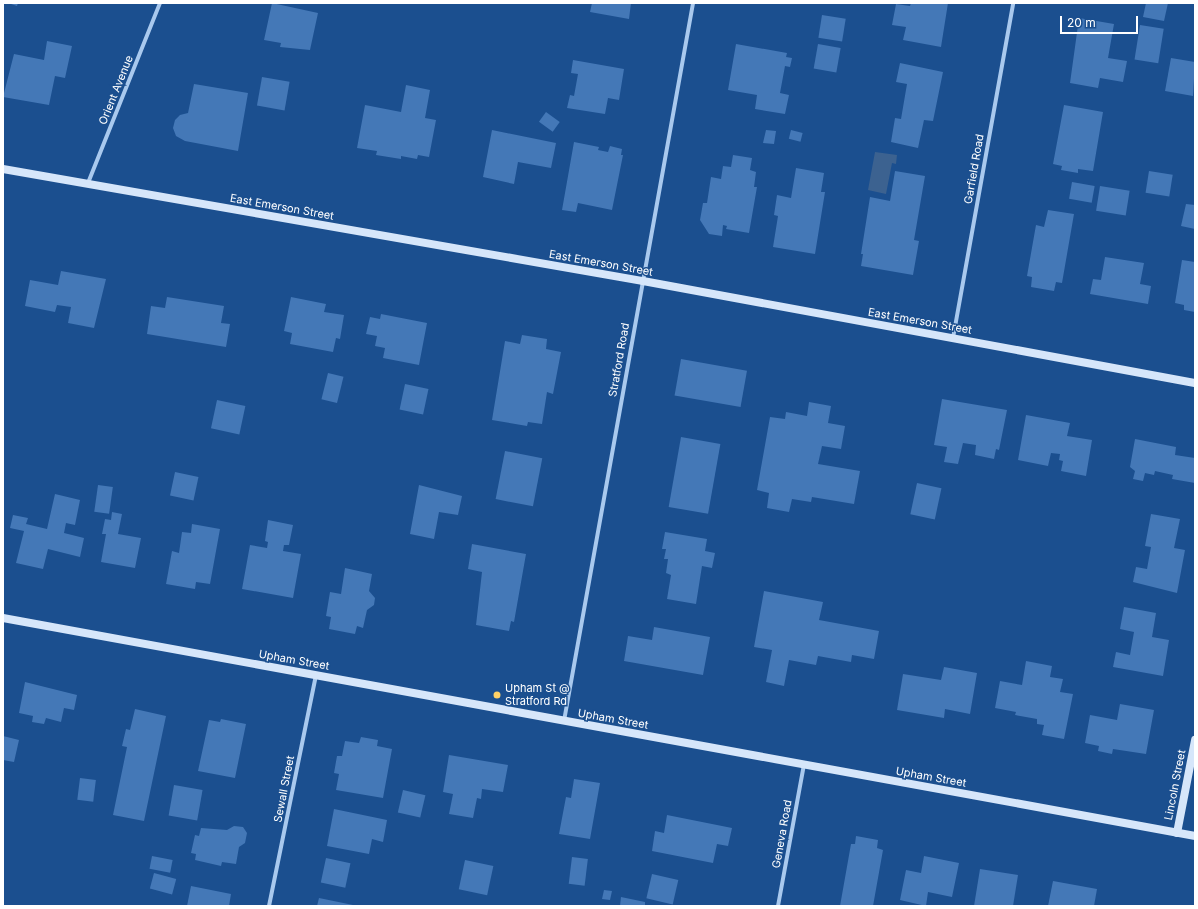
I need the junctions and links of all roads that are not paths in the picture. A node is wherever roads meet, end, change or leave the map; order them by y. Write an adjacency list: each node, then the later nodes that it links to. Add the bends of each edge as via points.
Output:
1 (160, 3): 5 (street, Orient Avenue)
2 (692, 3): 6 (street, Stratford Road)
3 (1013, 3): 7 (street, Garfield Road)
4 (3, 169): 5 (street, East Emerson Street)
5 (88, 184): 6 (street, East Emerson Street)
6 (643, 281): 7 (street, East Emerson Street); 11 (street, Stratford Road)
7 (953, 338): 8 (street, East Emerson Street)
8 (1195, 383)
9 (3, 618): 10 (street, Upham Street)
10 (316, 675): 11 (street, Upham Street); 16 (street, Sewall Street)
11 (564, 721): 13 (street, Upham Street)
12 (1195, 740): 14 (street, Lincoln Street)
13 (804, 765): 14 (street, Upham Street); 17 (street, Geneva Road)
14 (1177, 833): 15 (street, Upham Street)
15 (1195, 836)
16 (269, 906)
17 (778, 906)

